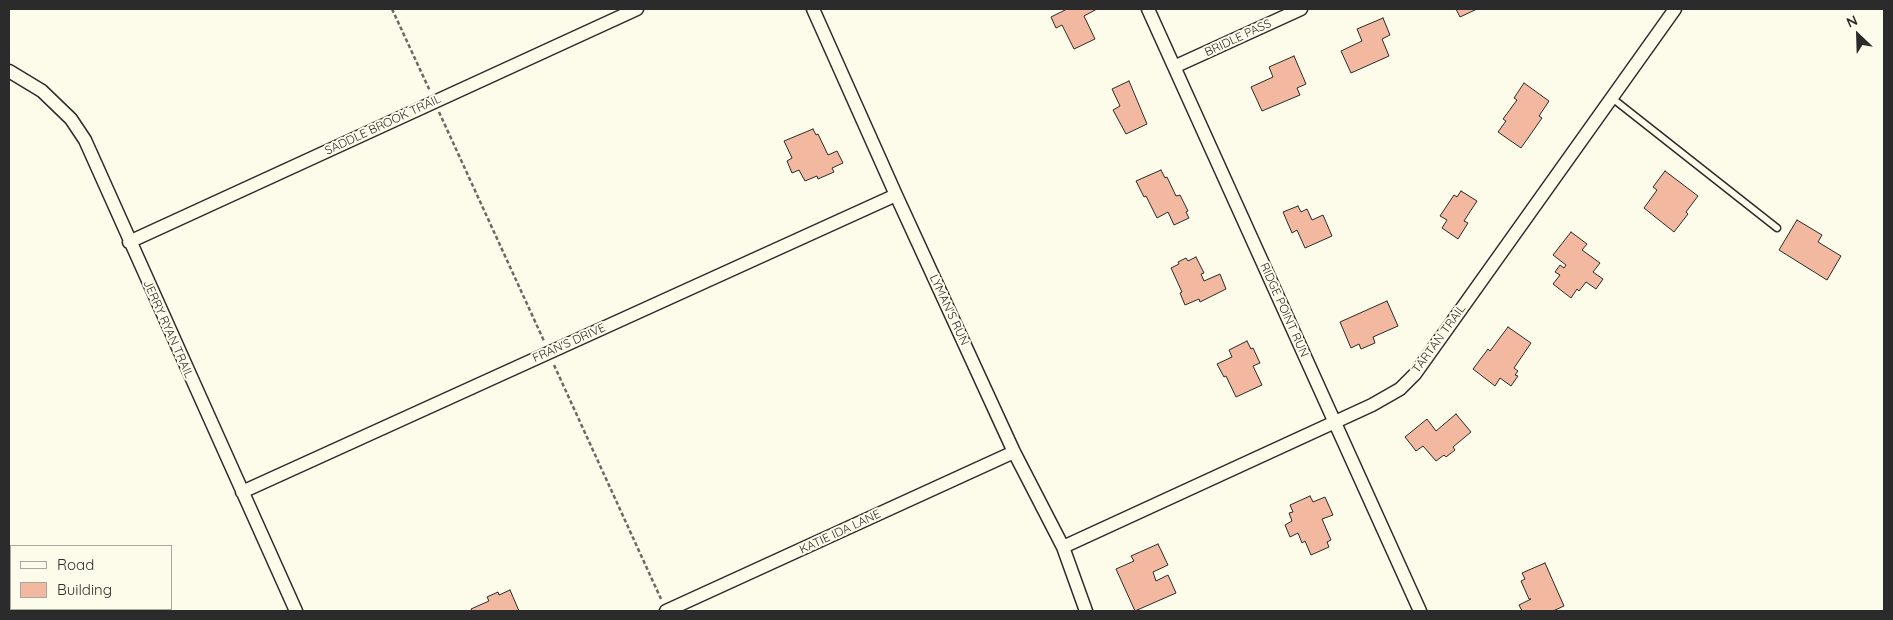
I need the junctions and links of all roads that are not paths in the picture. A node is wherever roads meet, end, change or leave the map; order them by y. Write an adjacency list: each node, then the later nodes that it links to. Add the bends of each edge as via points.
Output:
1 (637, 9): 11 (street, SADDLE BROOK TRAIL)
2 (813, 9): 9 (street, LYMAN'S RUN)
3 (1148, 9): 6 (street, RIDGE POINT RUN)
4 (1301, 9): 6 (street, BRIDLE PASS)
5 (1675, 9): 8 (street, TARTAN TRAIL)
6 (1176, 66): 12 (street, RIDGE POINT RUN)
7 (9, 70): 11 (street, JERRY RYAN TRAIL, via 42,91 71,119 84,140)
8 (1612, 98): 10 (lane); 12 (street, TARTAN TRAIL, via 1415,374 1400,388 1372,405)
9 (896, 195): 13 (street, LYMAN'S RUN); 14 (street, FRAN'S DRIVE)
10 (1777, 228)
11 (129, 242): 14 (street, JERRY RYAN TRAIL)
12 (1334, 422): 15 (street, TARTAN TRAIL); 19 (street, RIDGE POINT RUN)
13 (1014, 452): 15 (street, LYMAN'S RUN); 17 (street, KATIE IDA LANE)
14 (242, 492): 16 (street, JERRY RYAN TRAIL)
15 (1063, 547): 18 (street, LYMAN'S RUN)
16 (296, 611)
17 (666, 611)
18 (1086, 611)
19 (1420, 611)

